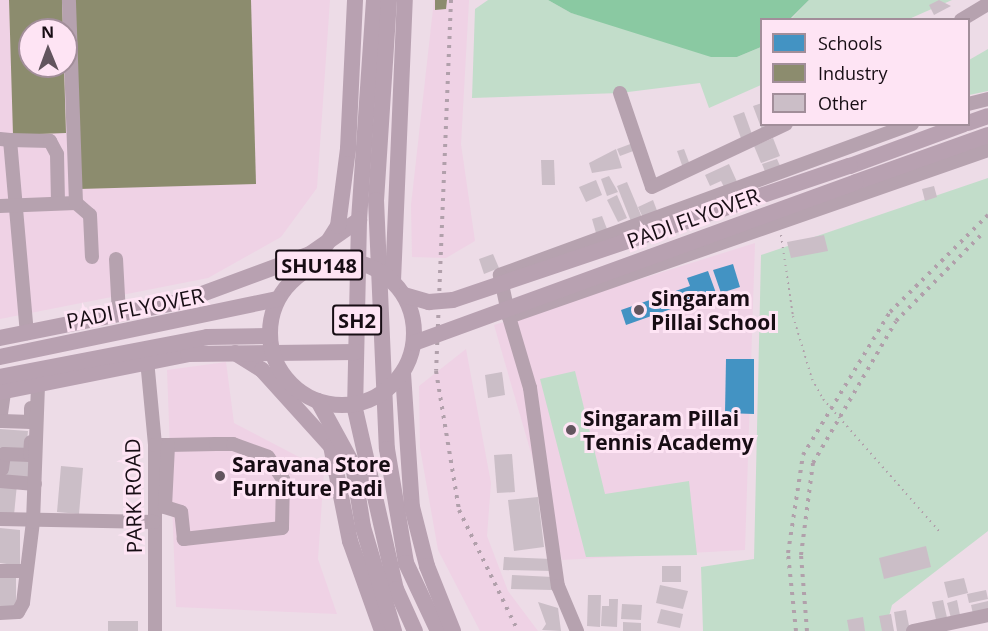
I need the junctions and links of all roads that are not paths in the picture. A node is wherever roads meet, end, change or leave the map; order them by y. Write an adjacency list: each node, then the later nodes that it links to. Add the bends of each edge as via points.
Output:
1 (69, 0): 20 (street)
2 (354, 0): 26 (main road, bridge, via 348,148 338,226)
3 (374, 0): 23 (main road, SH2)
4 (389, 0): 64 (main road, SH2, via 376,200 387,449 406,562)
5 (405, 0): 27 (main road)
6 (988, 4): 7 (street)
7 (964, 18)
8 (620, 93): 13 (street, via 652,188)
9 (988, 99): 10 (street)
10 (970, 104)
11 (988, 116): 12 (main road)
12 (970, 123)
13 (782, 126)
14 (907, 126): 32 (street, via 500,275)
15 (958, 126): 28 (main road, PADI FLYOVER, bridge, via 453,300 429,302)
16 (988, 135): 36 (main road, PADI FLYOVER, bridge)
17 (5, 139): 19 (street, via 50,141 57,154); 22 (street)
18 (988, 150): 32 (street)
19 (58, 203): 20 (street); 22 (street)
20 (76, 203): 24 (street, via 90,215)
21 (0, 206): 22 (street)
22 (16, 206): 33 (street)
23 (359, 220): 30 (main road, via 310,254); 37 (main road, SH2)
24 (92, 257)
25 (116, 259): 31 (street)
26 (312, 267): 27 (main road, SHU148, bridge, via 354,262); 29 (main road, SHU148, bridge)
27 (393, 281): 28 (main road, SHU148, bridge)
28 (404, 295): 36 (main road, SHU148, bridge, via 413,318)
29 (277, 299): 34 (main road, SHU148, bridge); 40 (main road, PADI FLYOVER / SHU148, bridge)
30 (183, 301): 31 (main road); 39 (main road)
31 (119, 314): 33 (main road)
32 (509, 317): 66 (street, via 530,388 558,586)
33 (27, 333): 35 (main road)
34 (269, 336): 43 (main road, PADI FLYOVER, bridge, via 207,337); 45 (main road, bridge, via 283,376)
35 (0, 338)
36 (414, 343): 42 (main road, SHU148, bridge)
37 (356, 352): 38 (main road); 51 (main road, SH2, via 355,409)
38 (235, 353): 39 (main road); 52 (main road, via 262,370 317,425 331,446)
39 (188, 354): 41 (main road)
40 (0, 357)
41 (147, 360): 44 (main road); 48 (street, PARK ROAD)
42 (403, 373): 45 (main road, bridge, via 365,402); 65 (main road, via 412,507 427,567)
43 (1, 386): 44 (main road); 46 (street)
44 (35, 386): 47 (street); 50 (street)
45 (318, 401): 62 (main road, bridge, via 353,465 366,537)
46 (1, 421): 47 (street)
47 (31, 422): 49 (street, via 31,454 4,454)
48 (162, 445): 48 (street, via 233,444 267,457 283,479 282,528 184,539 181,512 165,507); 55 (street, PARK ROAD)
49 (1, 475): 50 (street)
50 (35, 484): 54 (street)
51 (375, 490): 52 (main road); 63 (main road, SH2, via 396,589)
52 (340, 495): 61 (main road, via 350,541)
53 (0, 519): 54 (street)
54 (33, 522): 55 (street); 57 (street)
55 (154, 522): 60 (street, PARK ROAD)
56 (0, 571): 57 (street)
57 (26, 572): 58 (street, via 22,608)
58 (0, 613)
59 (988, 615): 67 (street)
60 (155, 631)
61 (382, 631)
62 (394, 631)
63 (415, 631)
64 (438, 631)
65 (453, 631)
66 (577, 631)
67 (913, 631)

